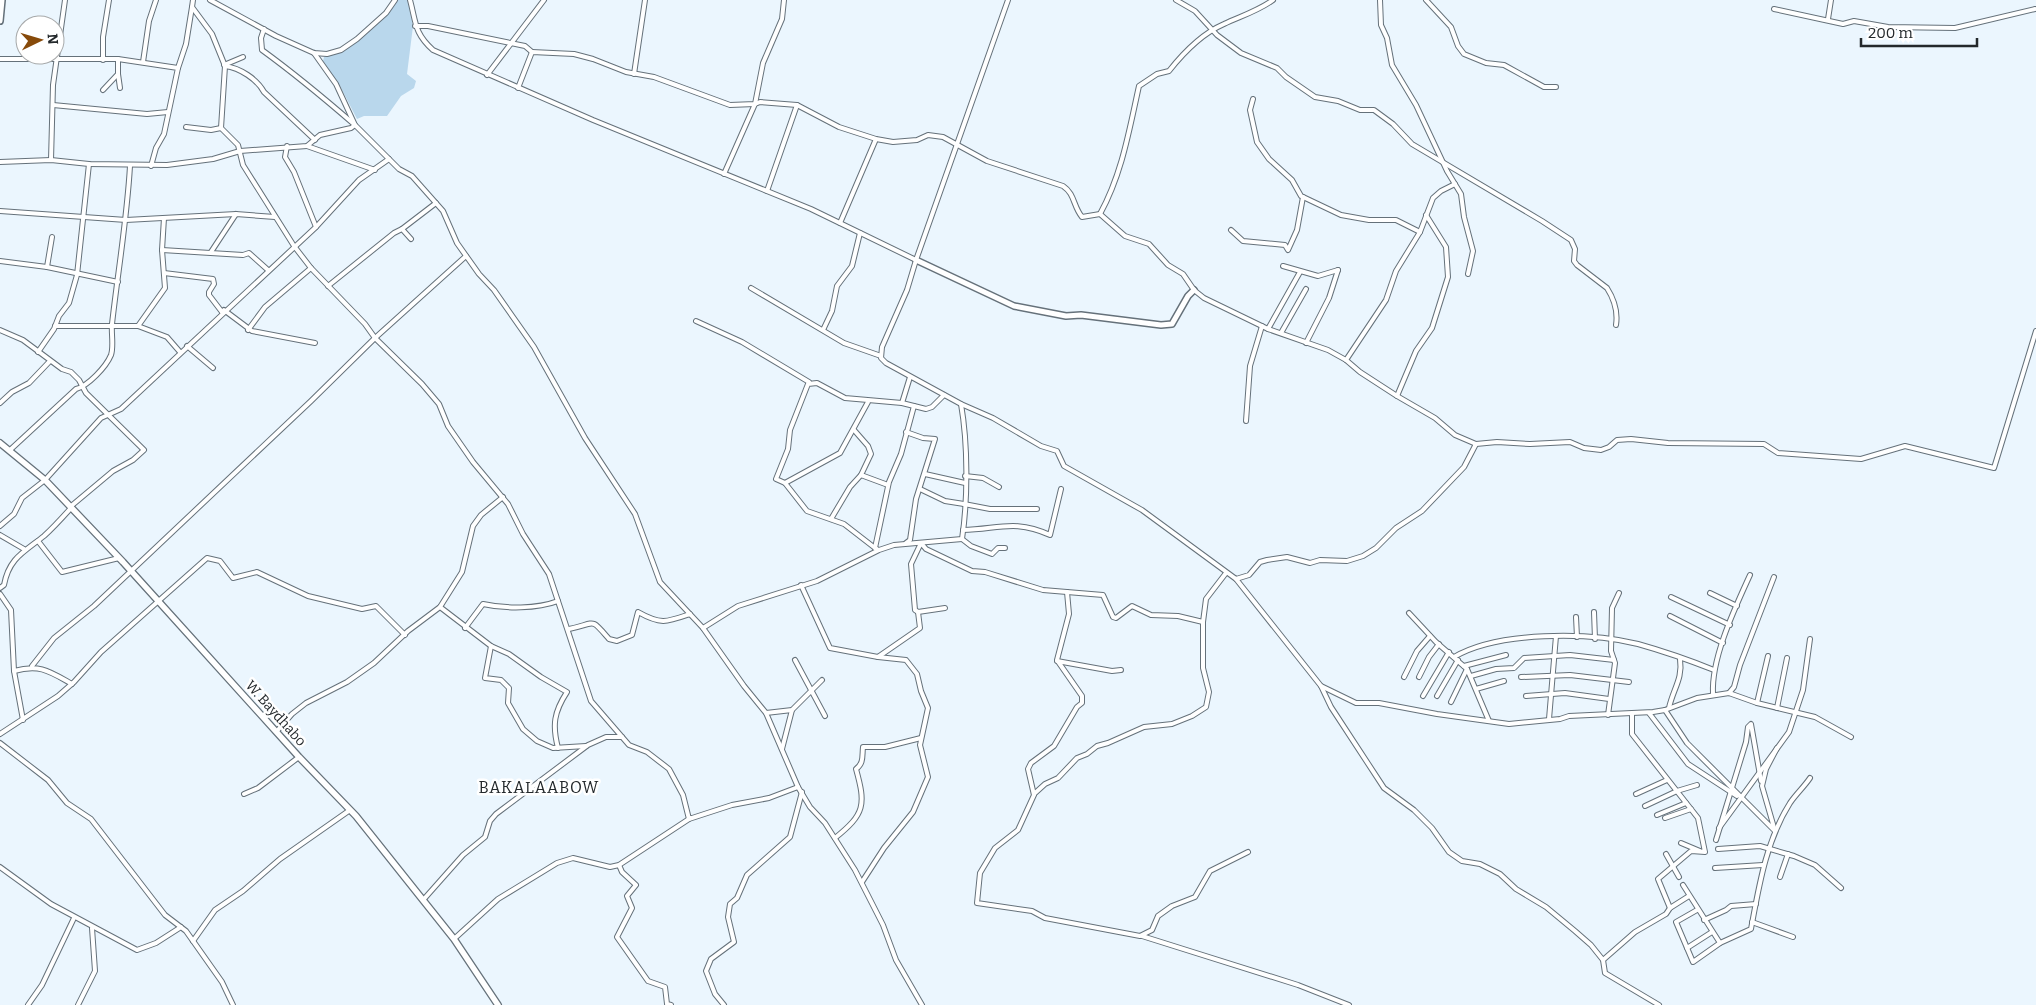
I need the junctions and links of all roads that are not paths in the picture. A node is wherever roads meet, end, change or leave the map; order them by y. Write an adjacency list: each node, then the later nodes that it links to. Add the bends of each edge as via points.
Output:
1 (2, 0): 23 (street)
2 (65, 0): 21 (street)
3 (109, 0): 34 (street)
4 (156, 0): 36 (street, via 149,21)
5 (193, 0): 18 (street)
6 (210, 0): 25 (street)
7 (395, 0): 29 (street, via 386,13 349,45 327,54)
8 (410, 0): 24 (street)
9 (544, 0): 27 (street)
10 (645, 0): 41 (street)
11 (784, 0): 48 (street, via 782,19 763,63)
12 (1008, 0): 57 (street)
13 (1176, 0): 26 (street, via 1194,11)
14 (1272, 0): 26 (street, via 1244,18)
15 (1380, 0): 63 (street, via 1380,25 1387,38 1392,65 1416,105)
16 (1426, 0): 45 (street, via 1451,28 1464,54 1486,63 1504,65 1544,87)
17 (1831, 0): 22 (street)
18 (192, 7): 38 (street, via 212,34); 39 (street, via 188,37)
19 (1774, 9): 22 (street)
20 (2036, 9): 22 (street, via 1955,28 1888,27 1854,21 1843,24)
21 (63, 15)
22 (1828, 19)
23 (0, 21)
24 (415, 26): 27 (street); 42 (street, via 423,42 433,50)
25 (264, 29): 29 (street); 52 (street, via 262,50)
26 (1212, 30): 63 (street, via 1241,53 1277,68 1315,98 1338,101 1360,110 1374,110 1412,144); 76 (street, via 1179,57 1170,71 1156,74 1139,86 1125,156)
27 (510, 43): 28 (street, via 525,46); 42 (street)
28 (532, 52): 41 (street, via 574,54); 44 (street)
29 (314, 53): 52 (street, via 336,84)
30 (243, 57): 38 (street)
31 (65, 58): 34 (street)
32 (0, 59): 33 (street)
33 (15, 59)
34 (103, 60): 35 (street)
35 (118, 60): 36 (street); 40 (street)
36 (143, 62): 39 (street)
37 (56, 65): 49 (street)
38 (224, 65): 54 (street); 56 (street, via 234,67 260,85)
39 (178, 68): 51 (street)
40 (118, 74): 43 (street); 46 (street)
41 (634, 74): 48 (street, via 654,77 730,105)
42 (486, 75): 44 (street)
43 (120, 88)
44 (518, 88): 69 (street)
45 (1556, 88)
46 (103, 90)
47 (1253, 99): 72 (street, via 1250,110 1256,142)
48 (754, 104): 50 (street); 69 (street)
49 (53, 105): 51 (street, via 146,114); 62 (street)
50 (797, 105): 55 (street, via 839,127); 71 (street)
51 (168, 112): 67 (street, via 164,134)
52 (355, 125): 56 (street, via 320,135); 61 (street)
53 (186, 127): 54 (street)
54 (222, 128): 60 (street)
55 (876, 139): 57 (street, via 893,142 917,140 928,135 943,137); 82 (street)
56 (315, 140): 59 (street)
57 (957, 144): 76 (street, via 987,161 1063,186 1072,193 1082,217); 94 (street)
58 (287, 146): 59 (street); 60 (street); 83 (street, via 285,157)
59 (307, 146): 68 (street)
60 (240, 151): 67 (street, via 213,159); 80 (street, via 243,165)
61 (389, 159): 68 (street); 73 (street, via 412,176)
62 (51, 160): 64 (street); 65 (street)
63 (1442, 161): 70 (street); 111 (street, via 1571,240 1577,265 1610,293 1617,316)
64 (0, 162)
65 (89, 164): 66 (street); 78 (street)
66 (130, 166): 67 (street); 81 (street)
67 (151, 166)
68 (375, 170): 83 (street, via 358,180)
69 (724, 174): 71 (street)
70 (1455, 184): 77 (street, via 1434,198); 102 (street, via 1461,194 1472,248)
71 (767, 192): 82 (street)
72 (1304, 197): 85 (street, via 1297,230 1288,250 1285,245 1244,241); 86 (street, via 1341,215 1396,220)
73 (436, 203): 84 (street); 93 (street)
74 (0, 211): 78 (street)
75 (236, 214): 79 (street); 80 (street); 92 (street)
76 (1100, 214): 108 (street, via 1125,236 1149,244 1183,274)
77 (1426, 215): 86 (street); 136 (street, via 1446,247 1448,277 1432,328 1416,351)
78 (83, 217): 81 (street); 103 (street)
79 (164, 218): 81 (street); 91 (street)
80 (275, 218): 90 (street)
81 (126, 220): 104 (street)
82 (840, 223): 87 (street)
83 (316, 226): 90 (street)
84 (402, 229): 89 (street); 105 (street, via 382,241)
85 (1231, 230)
86 (1420, 232): 129 (street, via 1396,271 1386,300)
87 (860, 233): 94 (street); 119 (street, via 852,266 837,286 832,311)
88 (52, 237): 97 (street)
89 (411, 239)
90 (294, 246): 98 (street); 99 (street)
91 (162, 250): 92 (street); 101 (street)
92 (211, 252): 99 (street, via 248,253)
93 (466, 256): 122 (street); 195 (street, via 534,347 585,438 635,514 660,582)
94 (916, 260): 108 (street, via 1014,306 1066,316 1172,324); 128 (street)
95 (0, 261): 97 (street)
96 (1283, 266): 100 (street)
97 (47, 267): 103 (street)
98 (311, 268): 105 (street); 118 (street, via 265,307)
99 (268, 270): 109 (street)
100 (1300, 272): 116 (street); 123 (street, via 1318,276 1338,270)
101 (164, 273): 109 (street, via 213,279 214,284 208,292); 114 (street, via 165,288)
102 (1468, 274)
103 (77, 275): 104 (street); 112 (street, via 69,303)
104 (118, 282): 113 (street)
105 (328, 286): 122 (street, via 366,324)
106 (751, 288): 119 (street)
107 (1306, 289): 121 (street)
108 (1194, 290): 115 (street)
109 (223, 311): 118 (street); 125 (street)
110 (696, 321): 133 (street, via 742,342)
111 (1616, 325)
112 (55, 326): 113 (street); 126 (street)
113 (112, 326): 114 (street); 134 (street, via 111,354)
114 (138, 326): 127 (street, via 167,337)
115 (1262, 326): 116 (street); 143 (street, via 1250,366)
116 (1268, 329): 121 (street)
117 (0, 330): 126 (street, via 23,340)
118 (248, 330): 124 (street)
119 (823, 330): 128 (street, via 857,349)
120 (2036, 330): 147 (street, via 1994,468 1905,446 1861,459 1778,453 1764,444 1631,439 1617,440 1600,450 1570,442)
121 (1281, 333): 123 (street)
122 (375, 338): 159 (street, via 439,404 448,426 472,462); 175 (street)
123 (1306, 342): 129 (street)
124 (315, 343)
125 (187, 346): 127 (street); 131 (street)
126 (38, 352): 130 (street)
127 (180, 352): 142 (street, via 121,409)
128 (881, 356): 132 (street, via 886,364)
129 (1346, 360): 136 (street)
130 (50, 361): 134 (street, via 71,372); 138 (street, via 29,383)
131 (213, 368)
132 (910, 377): 135 (street); 139 (street)
133 (809, 382): 137 (street, via 845,398); 153 (street, via 776,478)
134 (83, 387): 142 (street); 148 (street, via 76,389)
135 (944, 395): 140 (street); 141 (street, via 929,409)
136 (1397, 396): 147 (street, via 1435,418 1455,436)
137 (868, 402): 139 (street); 144 (street)
138 (0, 403)
139 (902, 403): 141 (street)
140 (961, 404): 151 (street, via 965,427); 176 (street, via 1041,446 1057,451 1064,466 1142,510)
141 (914, 406): 145 (street)
142 (108, 415): 152 (street); 161 (street, via 144,450 113,471)
143 (1246, 421)
144 (854, 430): 150 (street, via 871,454); 153 (street, via 840,453)
145 (906, 432): 149 (street, via 935,439); 155 (street)
146 (0, 443): 148 (main road, W. Baydhabo)
147 (1476, 444): 178 (street, via 1464,466 1422,511 1396,528 1364,556 1310,563 1287,557 1267,560 1260,562 1249,576)
148 (10, 450): 152 (main road, W. Baydhabo)
149 (925, 474): 154 (street); 158 (street)
150 (861, 475): 155 (street); 163 (street)
151 (965, 476): 154 (street); 156 (street, via 983,478)
152 (45, 480): 161 (main road, W. Baydhabo); 164 (street, via 22,498 14,514)
153 (785, 483): 163 (street, via 807,511)
154 (965, 483): 160 (street)
155 (888, 485): 173 (street)
156 (999, 487)
157 (1061, 488): 165 (street, via 1050,535 1012,524)
158 (920, 489): 160 (street, via 945,501); 170 (street, via 910,540)
159 (503, 497): 188 (street, via 523,534 543,561); 190 (street, via 473,526 462,572)
160 (964, 504): 162 (street); 165 (street)
161 (71, 507): 168 (street); 174 (main road, W. Baydhabo)
162 (1038, 509)
163 (831, 519): 173 (street, via 844,524)
164 (0, 526)
165 (963, 530): 167 (street)
166 (0, 534): 172 (street)
167 (962, 539): 169 (street); 171 (street, via 987,554)
168 (38, 541): 172 (street); 174 (street, via 62,572)
169 (921, 543): 170 (street); 182 (street, via 926,549 966,570 985,572 1043,590); 192 (street, via 911,564 915,610)
170 (904, 544): 173 (street)
171 (1004, 548)
172 (24, 549): 181 (street, via 6,572 4,585)
173 (877, 549): 180 (street, via 854,564)
174 (119, 558): 175 (main road, W. Baydhabo)
175 (131, 571): 187 (main road, W. Baydhabo); 225 (street, via 54,638)
176 (1226, 573): 178 (street); 198 (street, via 1206,599)
177 (1750, 575): 189 (street)
178 (1236, 578): 240 (street)
179 (1774, 578): 243 (street)
180 (801, 585): 201 (street, via 738,606); 217 (street, via 830,648)
181 (0, 588)
182 (1067, 592): 198 (street, via 1103,595 1116,618 1132,606 1151,615 1178,616); 224 (street, via 1069,614)
183 (1619, 593): 209 (street, via 1612,608)
184 (1710, 593): 189 (street)
185 (0, 594): 229 (street, via 11,610)
186 (1671, 597): 199 (street)
187 (158, 601): 203 (street, via 207,558 220,561 234,578 257,572 308,596 362,609 376,606); 239 (street, via 101,652); 264 (main road, W. Baydhabo)
188 (558, 601): 200 (street, via 494,607 483,604); 202 (street)
189 (1737, 606): 199 (street)
190 (440, 607): 200 (street); 203 (street)
191 (944, 608): 192 (street)
192 (918, 612): 217 (street, via 920,628)
193 (1594, 612): 207 (street)
194 (1409, 613): 204 (street)
195 (690, 614): 201 (street); 202 (street, via 668,622 653,620 638,612 632,635 617,641 610,640 593,622)
196 (1670, 616): 210 (street)
197 (1576, 617): 206 (street)
198 (1203, 622): 286 (street, via 1202,668 1208,692 1206,708 1172,724 1144,727 1097,746 1077,758 1058,778 1045,784)
199 (1730, 625): 210 (street)
200 (466, 628): 212 (street)
201 (703, 628): 256 (street)
202 (569, 629): 266 (street, via 591,701)
203 (405, 634): 264 (street, via 374,663 292,714)
204 (1430, 636): 211 (street); 234 (street, via 1417,651)
205 (1556, 636): 206 (street); 215 (street); 218 (street, via 1499,641)
206 (1577, 637): 207 (street)
207 (1595, 639): 209 (street)
208 (1810, 639): 255 (street)
209 (1611, 640): 220 (street, via 1636,644); 223 (street)
210 (1723, 642): 228 (street)
211 (1439, 644): 213 (street); 232 (street)
212 (491, 646): 271 (street, via 484,678 501,680 509,688 508,703 523,729 537,741); 271 (street, via 568,692 558,705 553,727)
213 (1449, 652): 218 (street); 246 (street)
214 (1506, 654): 226 (street)
215 (1554, 656): 223 (street); 230 (street); 231 (street, via 1524,658 1514,668)
216 (1768, 656): 251 (street)
217 (878, 657): 268 (street, via 906,660 917,674 928,708)
218 (1454, 657): 222 (street)
219 (1787, 658): 252 (street)
220 (1680, 659): 228 (street); 253 (street, via 1682,673)
221 (795, 660): 242 (street)
222 (1458, 660): 226 (street); 247 (street)
223 (1614, 660): 236 (street)
224 (1057, 661): 227 (street); 286 (street, via 1083,699 1054,746 1028,769)
225 (32, 666): 229 (street); 239 (street, via 50,671)
226 (1466, 668): 231 (street); 250 (street)
227 (1121, 670)
228 (1714, 670): 245 (street)
229 (14, 671): 262 (street)
230 (1552, 675): 233 (street); 236 (street); 244 (street)
231 (1471, 676): 241 (street)
232 (1419, 677)
233 (1522, 677)
234 (1404, 678)
235 (822, 680): 242 (street)
236 (1612, 680): 238 (street); 249 (street)
237 (1504, 681): 241 (street)
238 (1629, 682)
239 (72, 684): 262 (street)
240 (1321, 686): 263 (street, via 1356,703 1379,702 1399,708); 333 (street, via 1331,707 1384,788 1414,810 1449,852 1462,861 1480,864 1500,874 1575,931)
241 (1476, 689): 263 (street)
242 (811, 690): 254 (street); 260 (street)
243 (1729, 693): 245 (street); 251 (street)
244 (1550, 694): 248 (street); 249 (street); 261 (street)
245 (1713, 694): 253 (street)
246 (1423, 696)
247 (1437, 696)
248 (1526, 696)
249 (1609, 699): 259 (street)
250 (1451, 702)
251 (1757, 703): 252 (street)
252 (1777, 708): 255 (street)
253 (1667, 709): 257 (street); 281 (street, via 1688,743)
254 (792, 710): 256 (street); 273 (street)
255 (1796, 712): 267 (street, via 1815,716); 272 (street, via 1789,732)
256 (766, 713): 273 (street)
257 (1649, 713): 258 (street); 281 (street, via 1688,764)
258 (1632, 714): 259 (street); 277 (street, via 1632,734)
259 (1608, 715): 261 (street)
260 (825, 716)
261 (1549, 719): 263 (street, via 1509,724)
262 (23, 720): 265 (street)
263 (1489, 721)
264 (277, 731): 274 (main road, W. Baydhabo)
265 (0, 734)
266 (622, 737): 270 (street, via 606,737); 294 (street, via 629,745 647,752 669,769 683,795)
267 (1851, 737)
268 (921, 738): 297 (street, via 885,747 863,747 863,759 856,769 863,804 851,825); 313 (street, via 928,771 924,791 913,812)
269 (0, 743): 324 (street, via 48,780 67,803 91,819 165,915)
270 (588, 745): 271 (street); 317 (street, via 496,814 485,837 463,854)
271 (558, 748)
272 (1777, 748): 275 (street); 279 (street, via 1766,769)
273 (782, 749): 280 (street)
274 (299, 758): 284 (street, via 258,788); 291 (main road, W. Baydhabo)
275 (1759, 772): 279 (street); 281 (street, via 1751,724); 287 (street)
276 (1810, 778): 296 (street)
277 (1667, 780): 282 (street); 285 (street)
278 (1697, 786): 282 (street)
279 (1762, 786): 296 (street)
280 (798, 787): 283 (street); 294 (street)
281 (1731, 790): 287 (street); 295 (street)
282 (1677, 791): 288 (street); 289 (street)
283 (802, 792): 297 (street); 339 (street, via 790,837 748,875 737,898 730,904 728,916 734,942 711,959 706,970 715,994)
284 (244, 794)
285 (1636, 794)
286 (1034, 795): 327 (street, via 1018,830 995,848 980,873 977,903 1032,911 1045,918)
287 (1740, 798): 295 (street); 296 (street)
288 (1686, 803): 290 (street); 292 (street)
289 (1645, 806)
290 (1691, 809): 293 (street); 303 (street, via 1703,834 1706,852)
291 (350, 810): 317 (main road, W. Baydhabo); 330 (street, via 215,910)
292 (1657, 815)
293 (1665, 818)
294 (689, 819): 307 (street)
295 (1719, 828): 298 (street)
296 (1775, 831): 300 (street)
297 (835, 838): 313 (street)
298 (1716, 840)
299 (1681, 843): 303 (street)
300 (1769, 848): 301 (street); 305 (street); 306 (street)
301 (1718, 849)
302 (1248, 852): 327 (street, via 1210,871 1195,897 1172,906 1158,916 1152,930)
303 (1702, 852): 309 (street, via 1691,851)
304 (1666, 854): 309 (street)
305 (1788, 854): 312 (street); 315 (street, via 1815,865)
306 (1763, 865): 310 (street); 318 (street)
307 (619, 866): 329 (street, via 610,867 573,858 557,863 498,899); 338 (street, via 636,885 627,896 632,908 617,937 648,981 665,986 667,1004)
308 (0, 867): 321 (street)
309 (1673, 867): 311 (street); 319 (street, via 1658,879)
310 (1714, 868)
311 (1679, 877)
312 (1780, 877)
313 (862, 882): 340 (street, via 896,960)
314 (1682, 885): 316 (street)
315 (1841, 888)
316 (1689, 896): 319 (street); 320 (street)
317 (424, 899): 329 (main road, W. Baydhabo)
318 (1756, 904): 322 (street, via 1730,906); 323 (street)
319 (1670, 908): 333 (street)
320 (1697, 910): 322 (street); 332 (street, via 1676,922)
321 (74, 918): 325 (street); 334 (street, via 42,985)
322 (1704, 920): 326 (street)
323 (1752, 922): 328 (street); 331 (street, via 1751,929)
324 (181, 927): 325 (street, via 156,943 137,950); 330 (street)
325 (92, 928): 335 (street, via 95,971)
326 (1712, 932): 331 (street); 332 (street)
327 (1140, 936): 341 (street)
328 (1793, 936)
329 (454, 939): 337 (main road, W. Baydhabo)
330 (193, 941): 336 (street, via 222,982)
331 (1720, 943): 332 (street, via 1693,962)
332 (1687, 948)
333 (1603, 960): 342 (street, via 1605,973)
334 (28, 1005)
335 (78, 1005)
336 (233, 1005)
337 (498, 1005)
338 (671, 1005)
339 (724, 1005)
340 (922, 1005)
341 (1349, 1005)
342 (1659, 1005)

